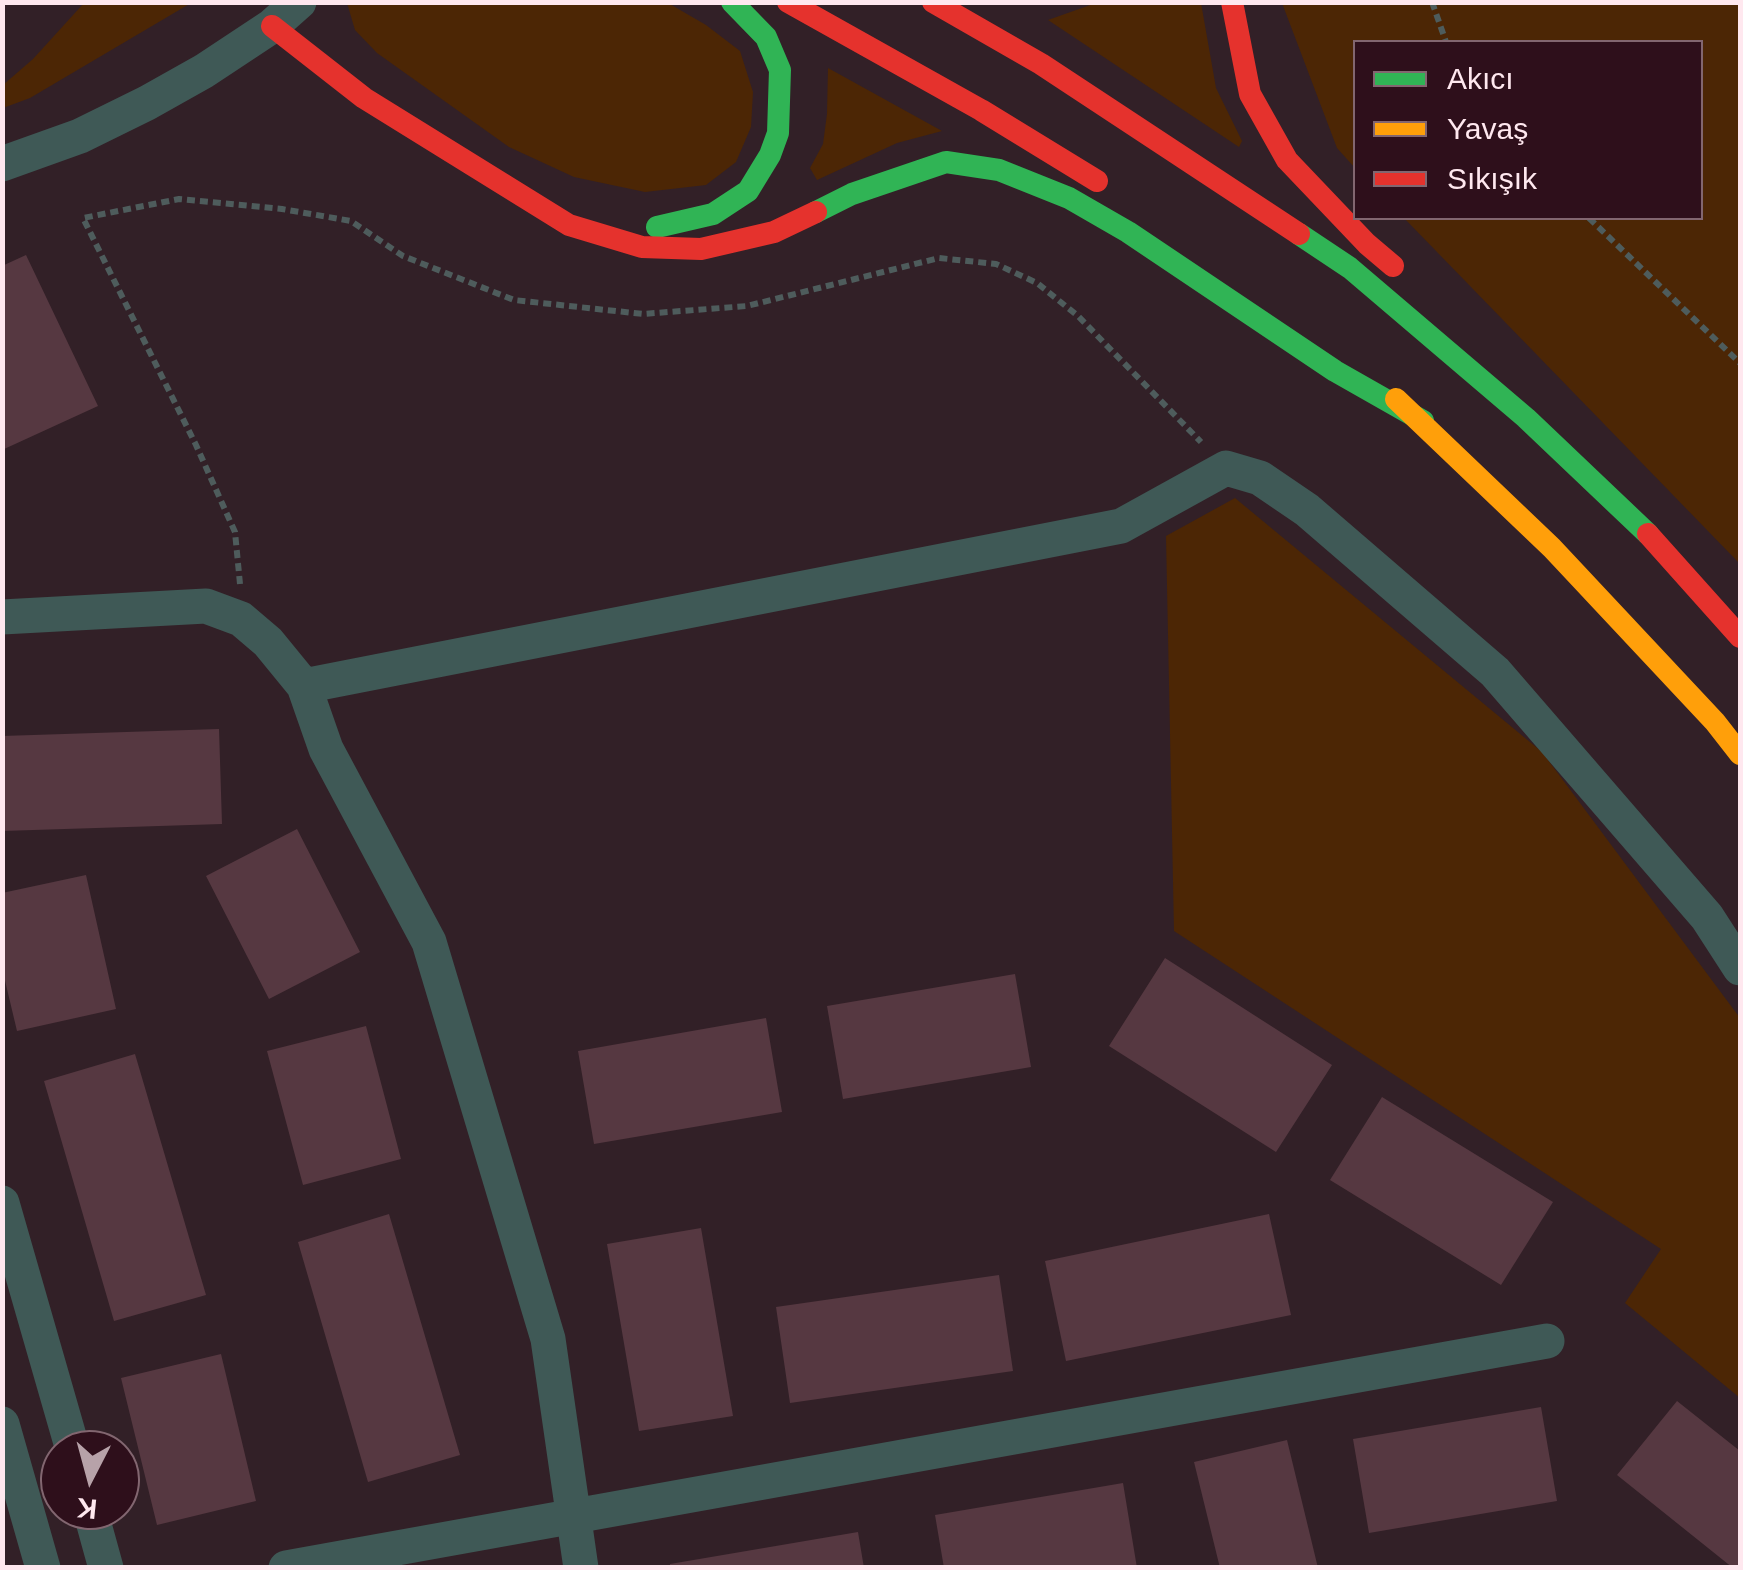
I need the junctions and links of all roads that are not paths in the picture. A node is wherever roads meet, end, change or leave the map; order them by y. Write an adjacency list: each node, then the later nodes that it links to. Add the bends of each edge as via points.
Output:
1 (299, 2): 6 (street)
2 (732, 2): 9 (highway, via 766,37 780,70 778,134 748,191 713,214 656,228)
3 (788, 2): 8 (highway)
4 (933, 2): 14 (highway, via 1042,64 1350,268)
5 (1232, 2): 10 (highway, via 1250,94 1286,160)
6 (272, 26): 7 (street, via 147,103); 9 (highway, via 364,98)
7 (2, 164)
8 (1116, 193)
9 (568, 224): 13 (highway, via 642,247 702,248 774,232 922,168 946,162 999,170 1069,198 1128,232)
10 (1411, 282)
11 (1316, 331): 13 (highway)
12 (1509, 372): 14 (highway)
13 (1423, 422): 18 (highway, via 1566,562)
14 (1558, 448): 16 (highway, via 1660,544)
15 (2, 616): 17 (street, via 206,606 241,619)
16 (1740, 636)
17 (304, 686): 19 (street, via 1120,526 1226,468 1260,478 1306,510 1494,672 1707,917); 24 (street, via 326,749 429,942 548,1340)
18 (1740, 754)
19 (1740, 968)
20 (2, 1202): 23 (street)
21 (1547, 1341): 24 (street)
22 (2, 1424): 26 (street)
23 (67, 1430)
24 (573, 1514): 28 (street); 29 (street)
25 (96, 1530): 27 (street)
26 (43, 1568)
27 (106, 1568)
28 (286, 1568)
29 (580, 1568)

